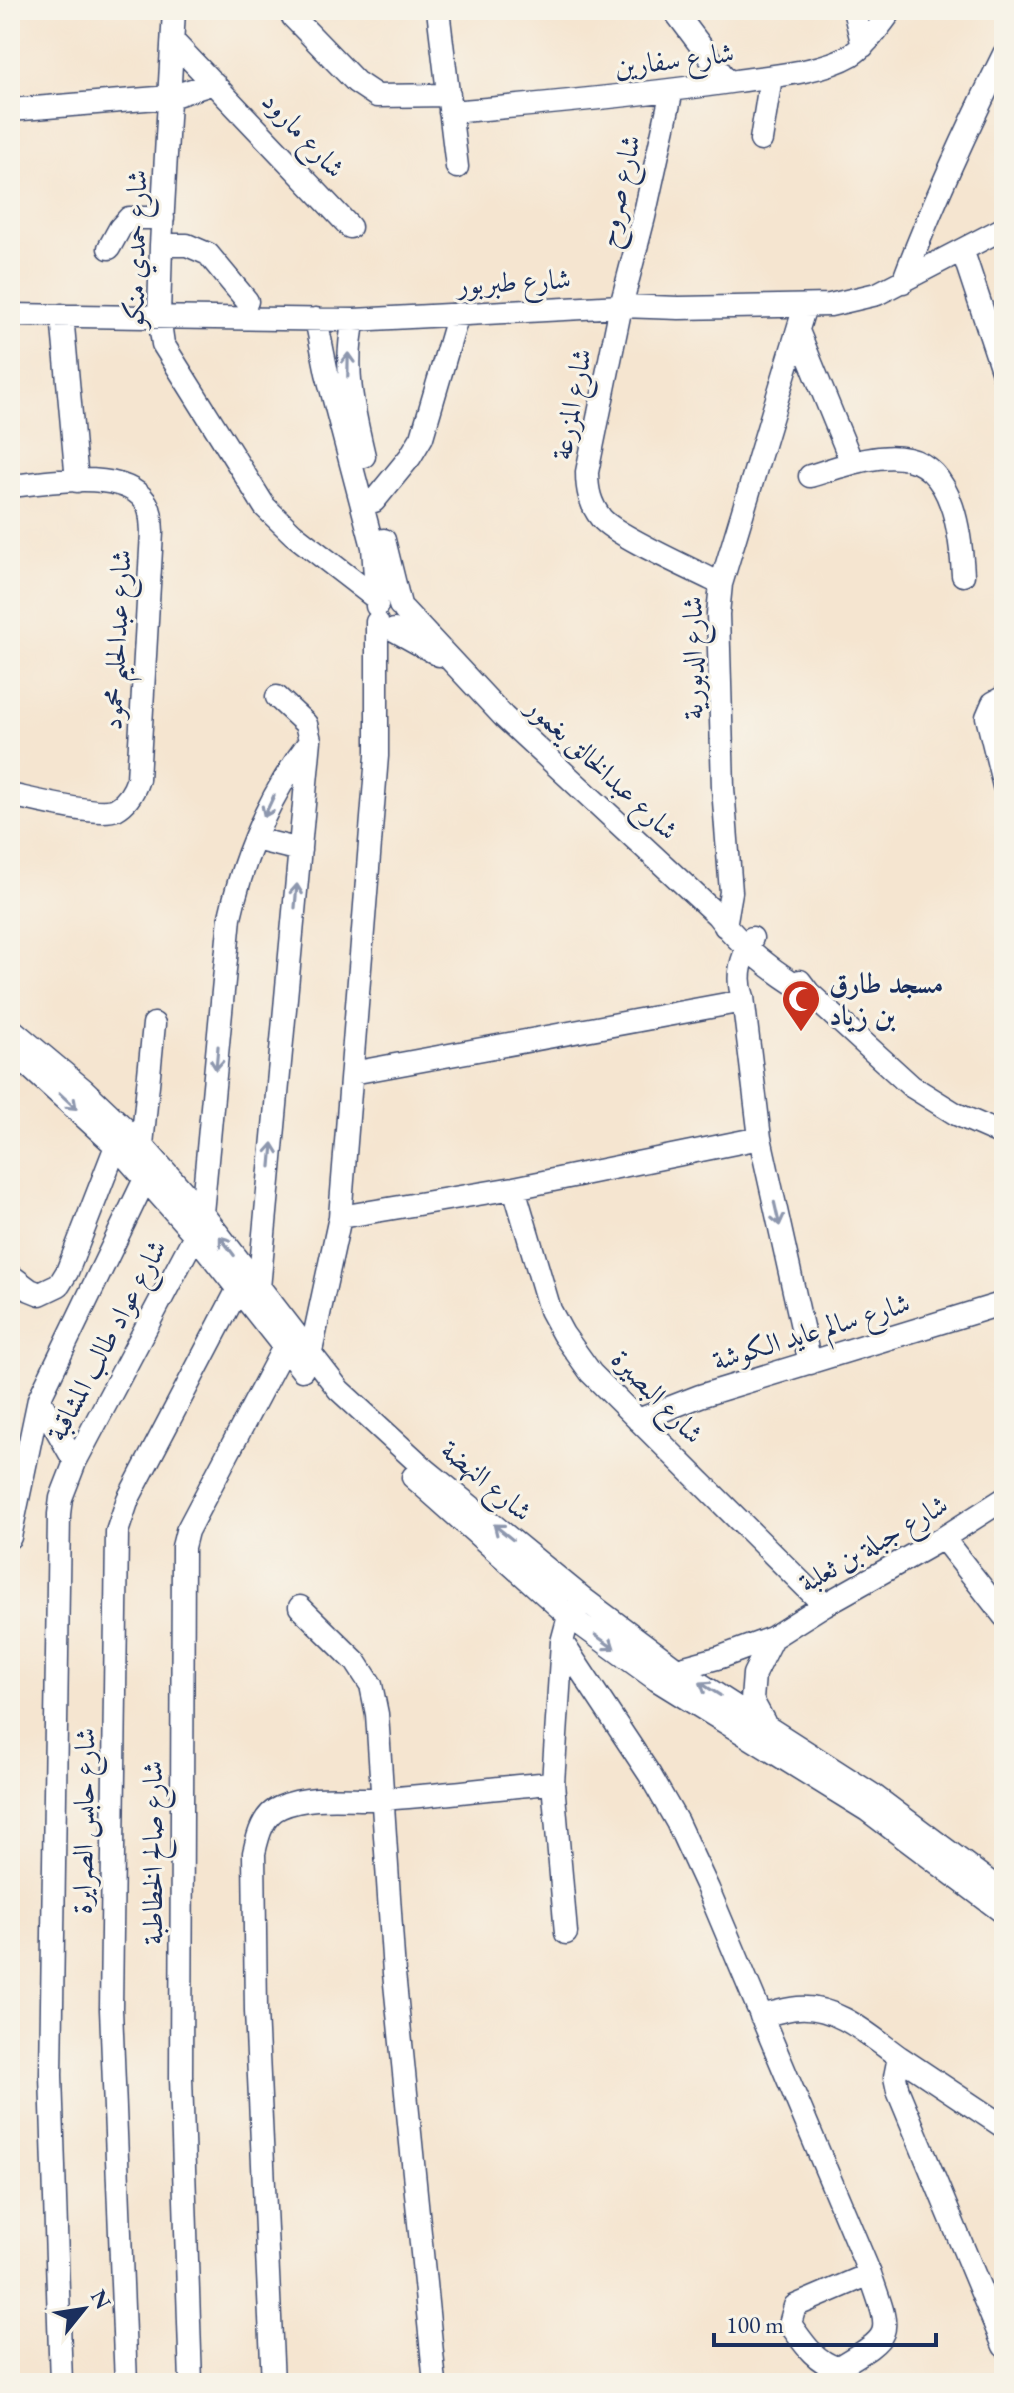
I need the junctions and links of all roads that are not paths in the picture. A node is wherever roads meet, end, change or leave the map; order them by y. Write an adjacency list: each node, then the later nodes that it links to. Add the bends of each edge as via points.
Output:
1 (174, 10): 7 (street, شارع حمدي منكو)
2 (438, 10): 15 (street)
3 (854, 10): 8 (street)
4 (892, 10): 8 (street)
5 (676, 13): 11 (street)
6 (293, 17): 15 (street, شارع سفارين, via 356,82 377,96)
7 (174, 42): 12 (street, شارع مارود); 14 (street, شارع حمدي منكو)
8 (863, 46): 10 (street, شارع سفارين, via 838,61)
9 (1004, 54): 25 (street)
10 (771, 77): 11 (street, شارع سفارين); 17 (street)
11 (728, 82): 13 (street, شارع سفارين)
12 (214, 83): 14 (street); 20 (street, شارع مارود)
13 (672, 90): 15 (street, شارع سفارين); 27 (street, شارع صروح)
14 (170, 97): 16 (street); 19 (street, شارع حمدي منكو)
15 (450, 104): 18 (street)
16 (10, 110)
17 (761, 140)
18 (457, 167)
19 (163, 218): 22 (street, شارع حمدي منكو); 23 (street, via 129,218)
20 (350, 227)
21 (1004, 228): 24 (street, شارع طبربور)
22 (161, 245): 26 (street, via 187,245 208,254); 32 (street, شارع حمدي منكو)
23 (109, 248)
24 (963, 252): 25 (street, شارع طبربور); 36 (street)
25 (903, 282): 28 (street, شارع طبربور, via 865,299)
26 (247, 301)
27 (621, 306): 28 (street, شارع طبربور); 29 (street, شارع طبربور); 43 (street, شارع المزرعة, via 587,472 592,505 608,525)
28 (805, 306): 35 (street, شارع الدبورية)
29 (458, 314): 34 (street, شارع طبربور); 41 (street, via 422,437)
30 (10, 315): 31 (street, شارع طبربور)
31 (62, 315): 32 (street, شارع طبربور); 39 (street)
32 (159, 316): 33 (street, شارع طبربور); 44 (street, شارع حمدي منكو, via 163,344 265,507)
33 (316, 319): 34 (street, شارع طبربور); 44 (street)
34 (354, 320): 41 (street, one-way to 34, via 348,379)
35 (798, 331): 37 (street); 43 (street, شارع الدبورية)
36 (1004, 376)
37 (852, 463): 38 (street); 42 (street, via 898,458 925,467 956,516)
38 (810, 476)
39 (77, 481): 40 (street, شارع عبدالحليم محمود); 49 (street, شارع عبدالحليم محمود, via 105,481 134,492 151,515 138,779 125,803 109,811)
40 (10, 486)
41 (374, 501): 44 (street)
42 (963, 575)
43 (721, 584): 52 (street, شارع الدبورية, via 723,788 731,892)
44 (389, 615): 52 (street, شارع عبدالخالق يغمور, via 451,662); 58 (street, via 378,675 377,756)
45 (277, 697): 47 (street, via 306,724)
46 (1004, 697): 48 (street, via 993,703 987,717)
47 (310, 740): 50 (street, one-way to 50, via 278,787); 51 (street)
48 (1004, 786)
49 (10, 795)
50 (255, 839): 51 (street); 66 (street, one-way to 66, via 230,917)
51 (300, 850): 68 (street, one-way to 51)
52 (723, 920): 53 (street, شارع عبدالخالق يغمور)
53 (756, 949): 54 (street, via 739,969); 59 (street, شارع عبدالخالق يغمور, via 788,968 911,1086)
54 (743, 999): 58 (street); 60 (street)
55 (154, 1024): 61 (street)
56 (10, 1028): 61 (street, شارع النهضة)
57 (10, 1049): 62 (street, شارع النهضة, one-way to 62)
58 (352, 1073): 65 (street)
59 (1004, 1135)
60 (760, 1138): 64 (street); 72 (street, one-way to 72)
61 (142, 1145): 66 (street, شارع النهضة)
62 (116, 1146): 63 (street, شارع النهضة); 67 (street, via 59,1285 40,1294)
63 (145, 1179): 66 (street, شارع النهضة); 73 (street)
64 (514, 1188): 65 (street); 74 (street, شارع البصيرة, via 550,1310 591,1373)
65 (340, 1217): 71 (street)
66 (198, 1224): 68 (street, شارع النهضة); 75 (street, شارع عواد طالب المشاقبة)
67 (10, 1275)
68 (248, 1289): 70 (street, شارع النهضة); 71 (street, شارع النهضة); 99 (street, شارع حابس الصرايرة, via 128,1499 117,1532 111,2009)
69 (1004, 1303): 72 (street, شارع سالم عايد الكوشة)
70 (284, 1347): 81 (street, شارع النهضة, via 348,1419); 100 (street, شارع صالح الخطاطبة, via 183,1547 181,2077)
71 (310, 1356): 81 (street, شارع النهضة, one-way to 71, via 380,1429)
72 (810, 1363): 74 (street, شارع سالم عايد الكوشة)
73 (39, 1399): 75 (street); 77 (street)
74 (638, 1420): 79 (street, شارع البصيرة)
75 (75, 1462): 98 (street, شارع عواد طالب المشاقبة, via 61,1498 59,1529 51,2075)
76 (1004, 1499): 78 (street, شارع جبلة بن ثعلبة)
77 (11, 1532)
78 (943, 1538): 79 (street, شارع جبلة بن ثعلبة); 82 (street)
79 (824, 1605): 83 (street, شارع جبلة بن ثعلبة)
80 (300, 1607): 88 (street, via 356,1662 371,1685)
81 (577, 1608): 84 (street); 85 (street, شارع النهضة); 90 (street, شارع النهضة, one-way to 90, via 657,1680 867,1810)
82 (1004, 1616)
83 (772, 1638): 85 (street, شارع جبلة بن ثعلبة); 86 (street, via 754,1674 752,1700)
84 (562, 1642): 87 (street); 92 (street, via 677,1822)
85 (677, 1669): 86 (street, شارع النهضة, one-way to 85)
86 (765, 1724): 89 (street, شارع النهضة, via 873,1795)
87 (553, 1783): 88 (street); 91 (street)
88 (383, 1799): 101 (street, via 301,1801 278,1808 258,1833 254,1853); 102 (street, via 394,1973)
89 (1004, 1893)
90 (1004, 1913)
91 (566, 1933)
92 (761, 2016): 93 (street, via 819,2009 838,2015); 95 (street)
93 (899, 2057): 94 (street); 96 (street, via 898,2091)
94 (1004, 2127)
95 (870, 2274): 97 (street, via 885,2330 876,2345); 97 (street, via 802,2302 791,2313 790,2324 810,2351)
96 (1004, 2346)
97 (838, 2375)
98 (61, 2383)
99 (126, 2383)
100 (191, 2383)
101 (273, 2383)
102 (435, 2383)

